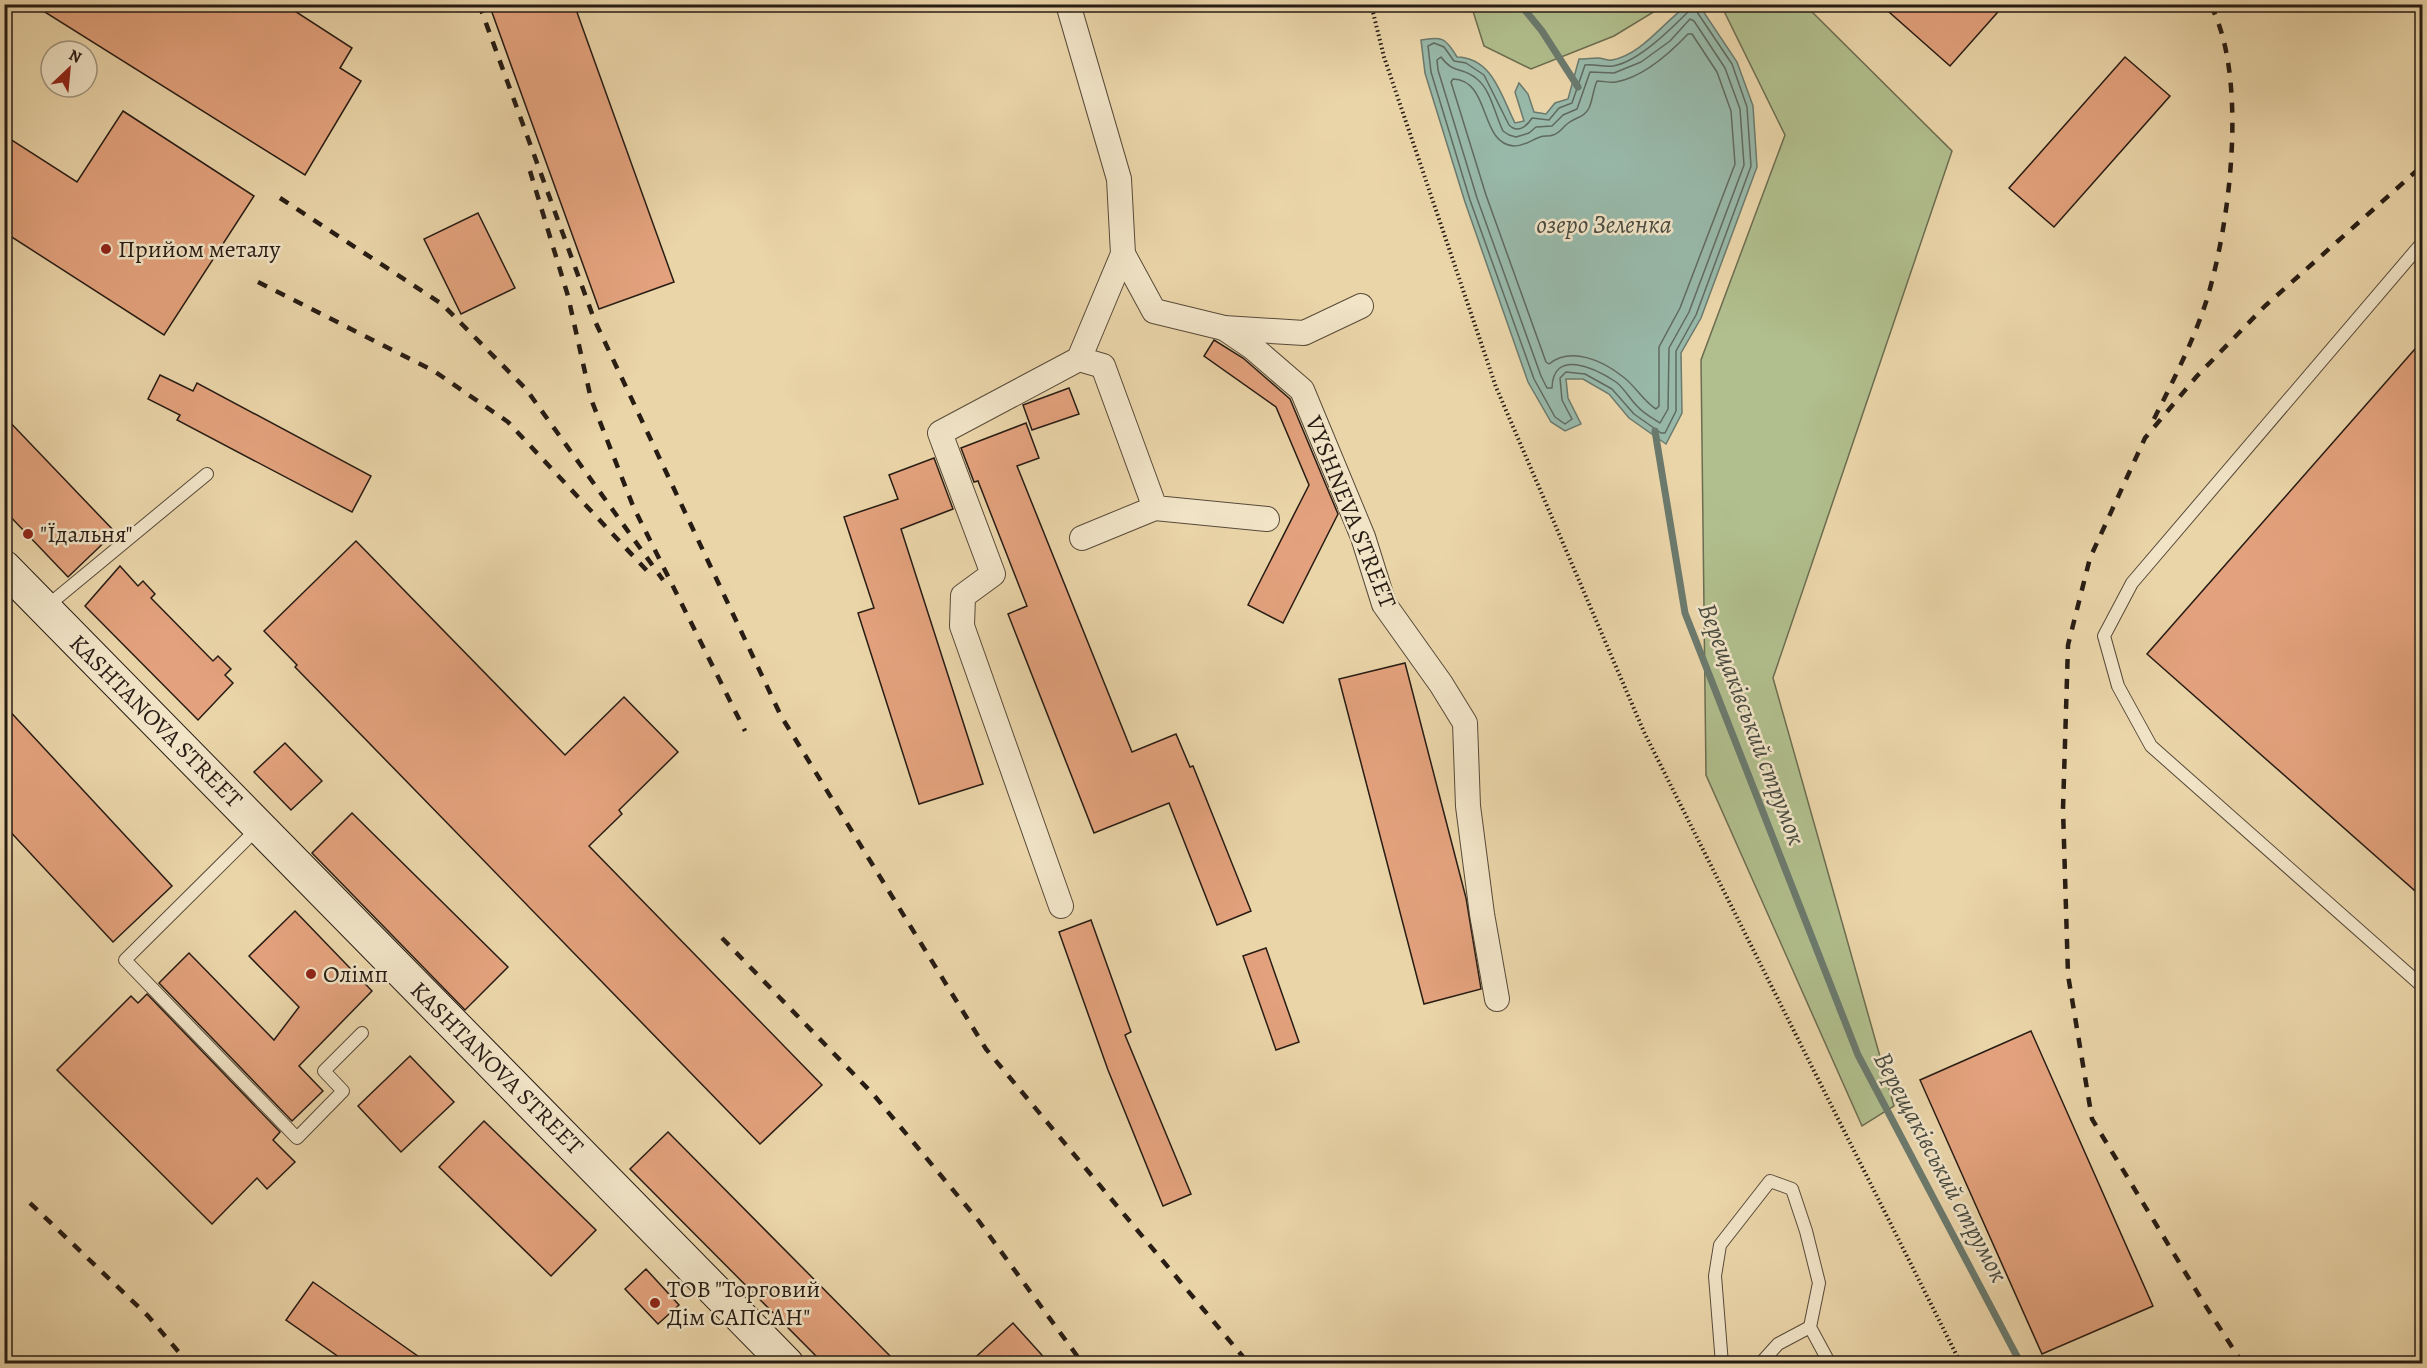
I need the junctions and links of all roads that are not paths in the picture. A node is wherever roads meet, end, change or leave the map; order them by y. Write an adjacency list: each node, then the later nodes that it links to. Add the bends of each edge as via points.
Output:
1 (1068, 4): 3 (street, VYSHNEVA STREET, via 1119,179)
2 (2422, 243): 15 (lane, via 2132,583 2104,636 2118,686 2151,746)
3 (1123, 254): 5 (street, VYSHNEVA STREET, via 1154,311); 6 (street, VYSHNEVA STREET)
4 (1361, 306): 5 (street, VYSHNEVA STREET, via 1304,333)
5 (1224, 328): 16 (street, VYSHNEVA STREET, via 1302,390 1363,537 1384,604 1466,723 1468,806)
6 (1079, 359): 8 (street, via 1103,366); 14 (street, via 940,433 993,574 963,596 962,626)
7 (207, 474): 12 (lane)
8 (1155, 508): 9 (street); 10 (street)
9 (1267, 519)
10 (1082, 538)
11 (4, 567): 12 (street, KASHTANOVA STREET)
12 (45, 608): 13 (street, KASHTANOVA STREET)
13 (260, 827): 17 (lane, via 125,960 297,1138 343,1091 324,1071); 19 (street, KASHTANOVA STREET)
14 (1061, 906)
15 (2422, 986)
16 (1497, 999)
17 (362, 1034)
18 (1810, 1327): 20 (lane, via 1819,1283 1806,1232 1792,1189 1770,1181 1720,1245 1715,1276); 21 (lane, via 1778,1344); 22 (lane)
19 (787, 1364)
20 (1722, 1364)
21 (1760, 1364)
22 (1830, 1364)

